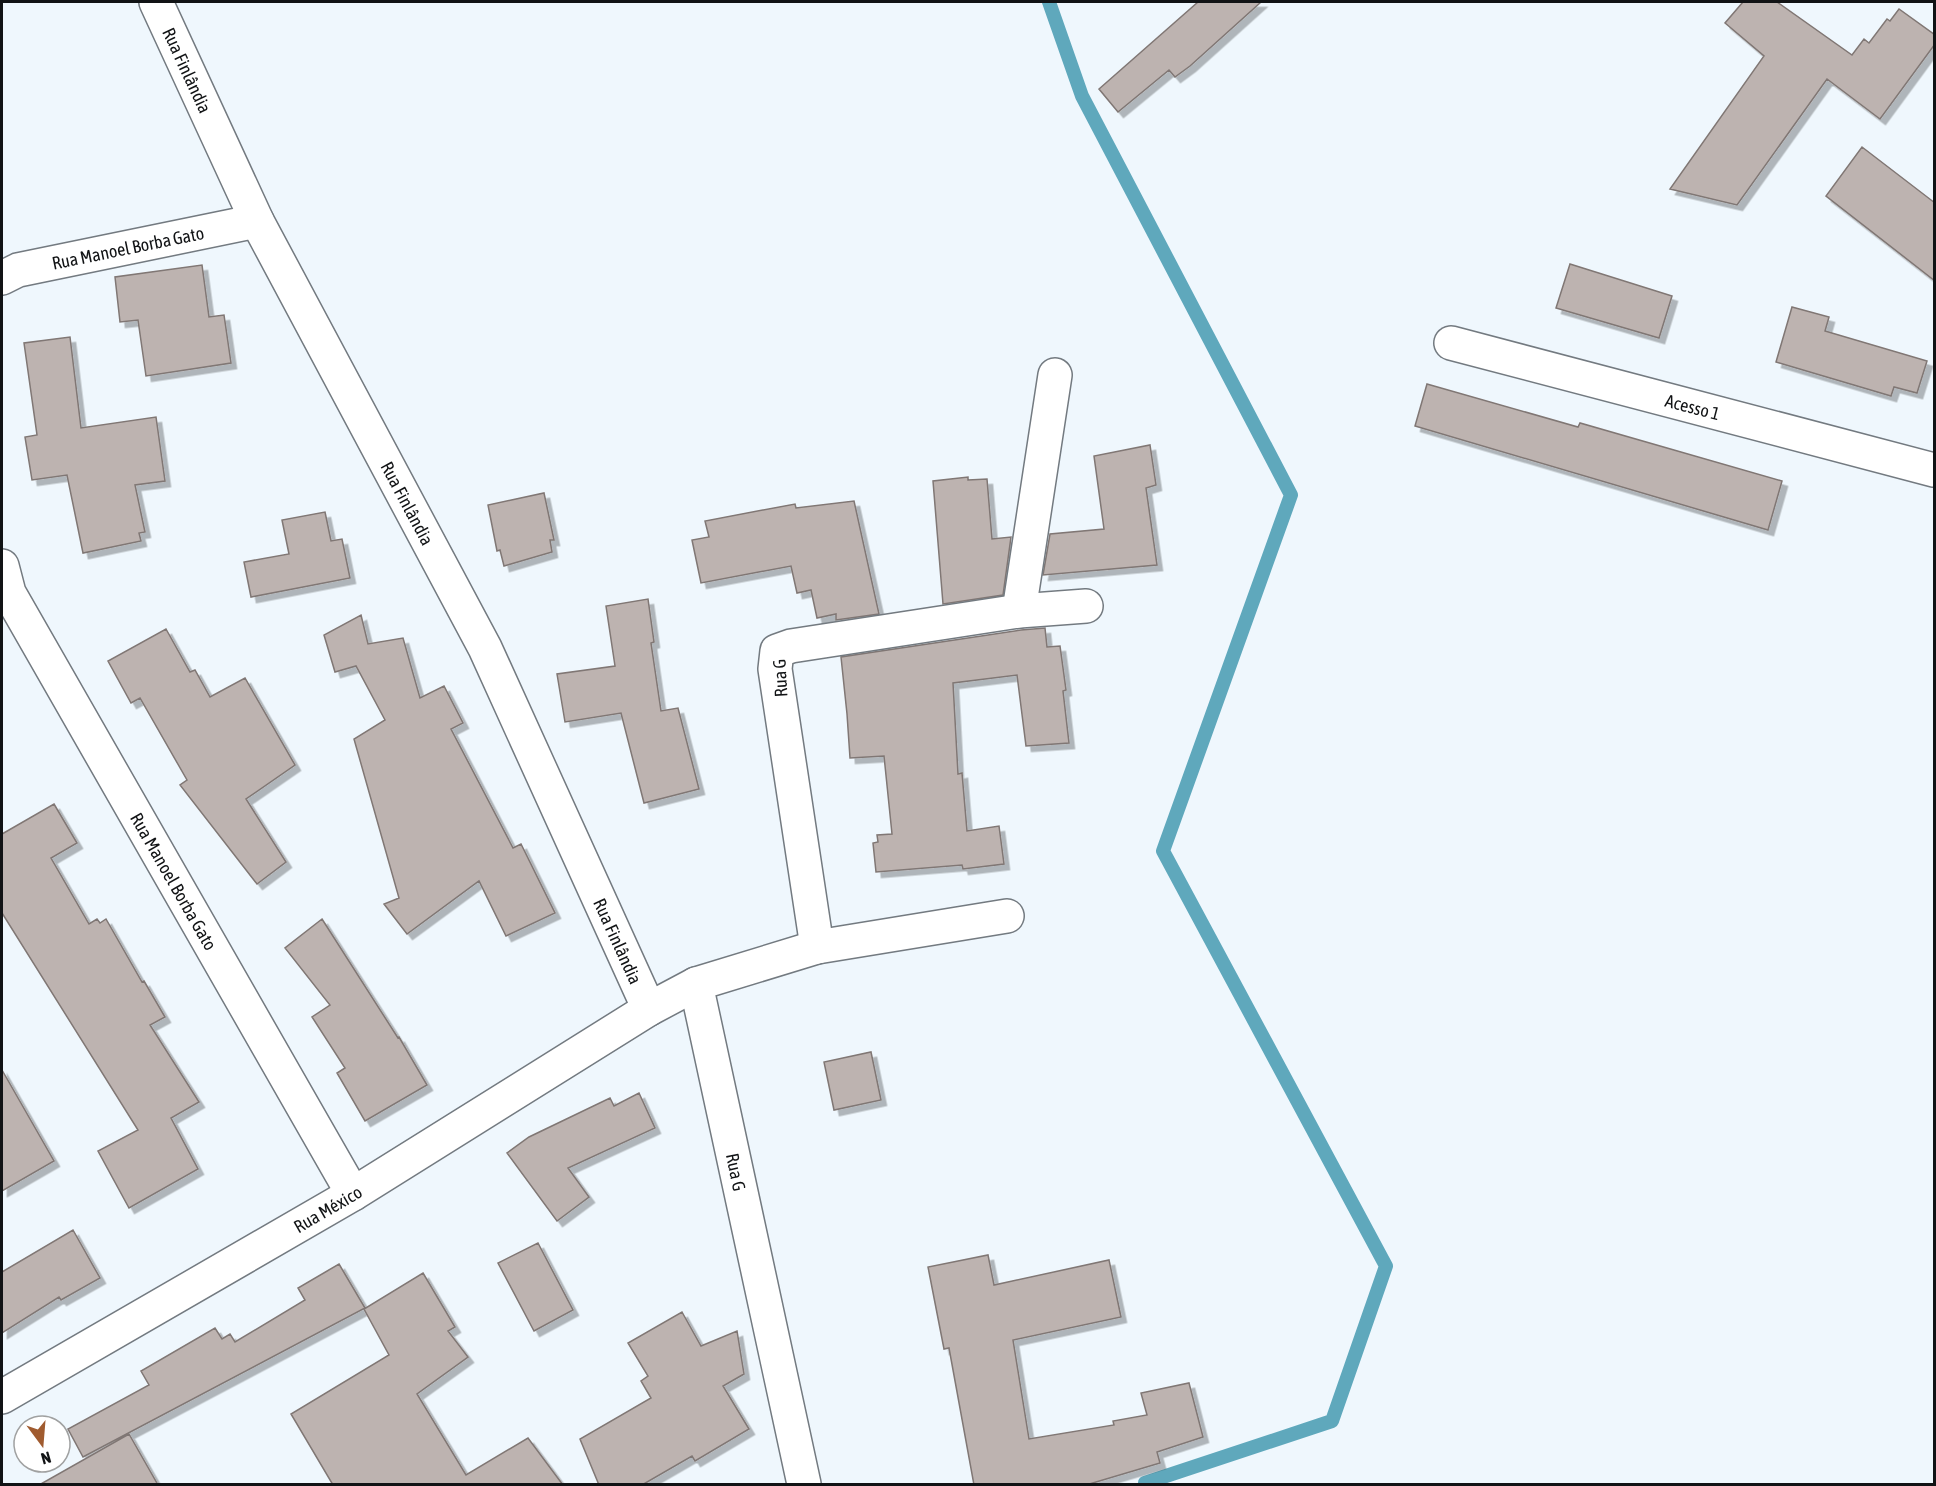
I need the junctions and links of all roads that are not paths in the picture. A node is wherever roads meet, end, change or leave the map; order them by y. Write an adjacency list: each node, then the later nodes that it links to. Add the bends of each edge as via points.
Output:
1 (156, 2): 2 (street, Rua Finlândia)
2 (257, 221): 3 (street, Rua Manoel Borba Gato, via 18,270); 13 (street, Rua Finlândia, via 484,648)
3 (2, 278)
4 (1451, 343): 6 (street, Acesso 1)
5 (1055, 375): 9 (street)
6 (1935, 470)
7 (2, 566): 14 (street, Rua Manoel Borba Gato, via 9,593)
8 (1086, 606): 9 (street)
9 (1019, 611): 11 (street, Rua G, via 777,651 775,669)
10 (1007, 916): 11 (street)
11 (817, 947): 12 (street)
12 (696, 984): 13 (street, Rua México); 16 (street, Rua G)
13 (649, 1008): 14 (street, Rua México)
14 (353, 1194): 15 (street, Rua México)
15 (2, 1397)
16 (804, 1485)

